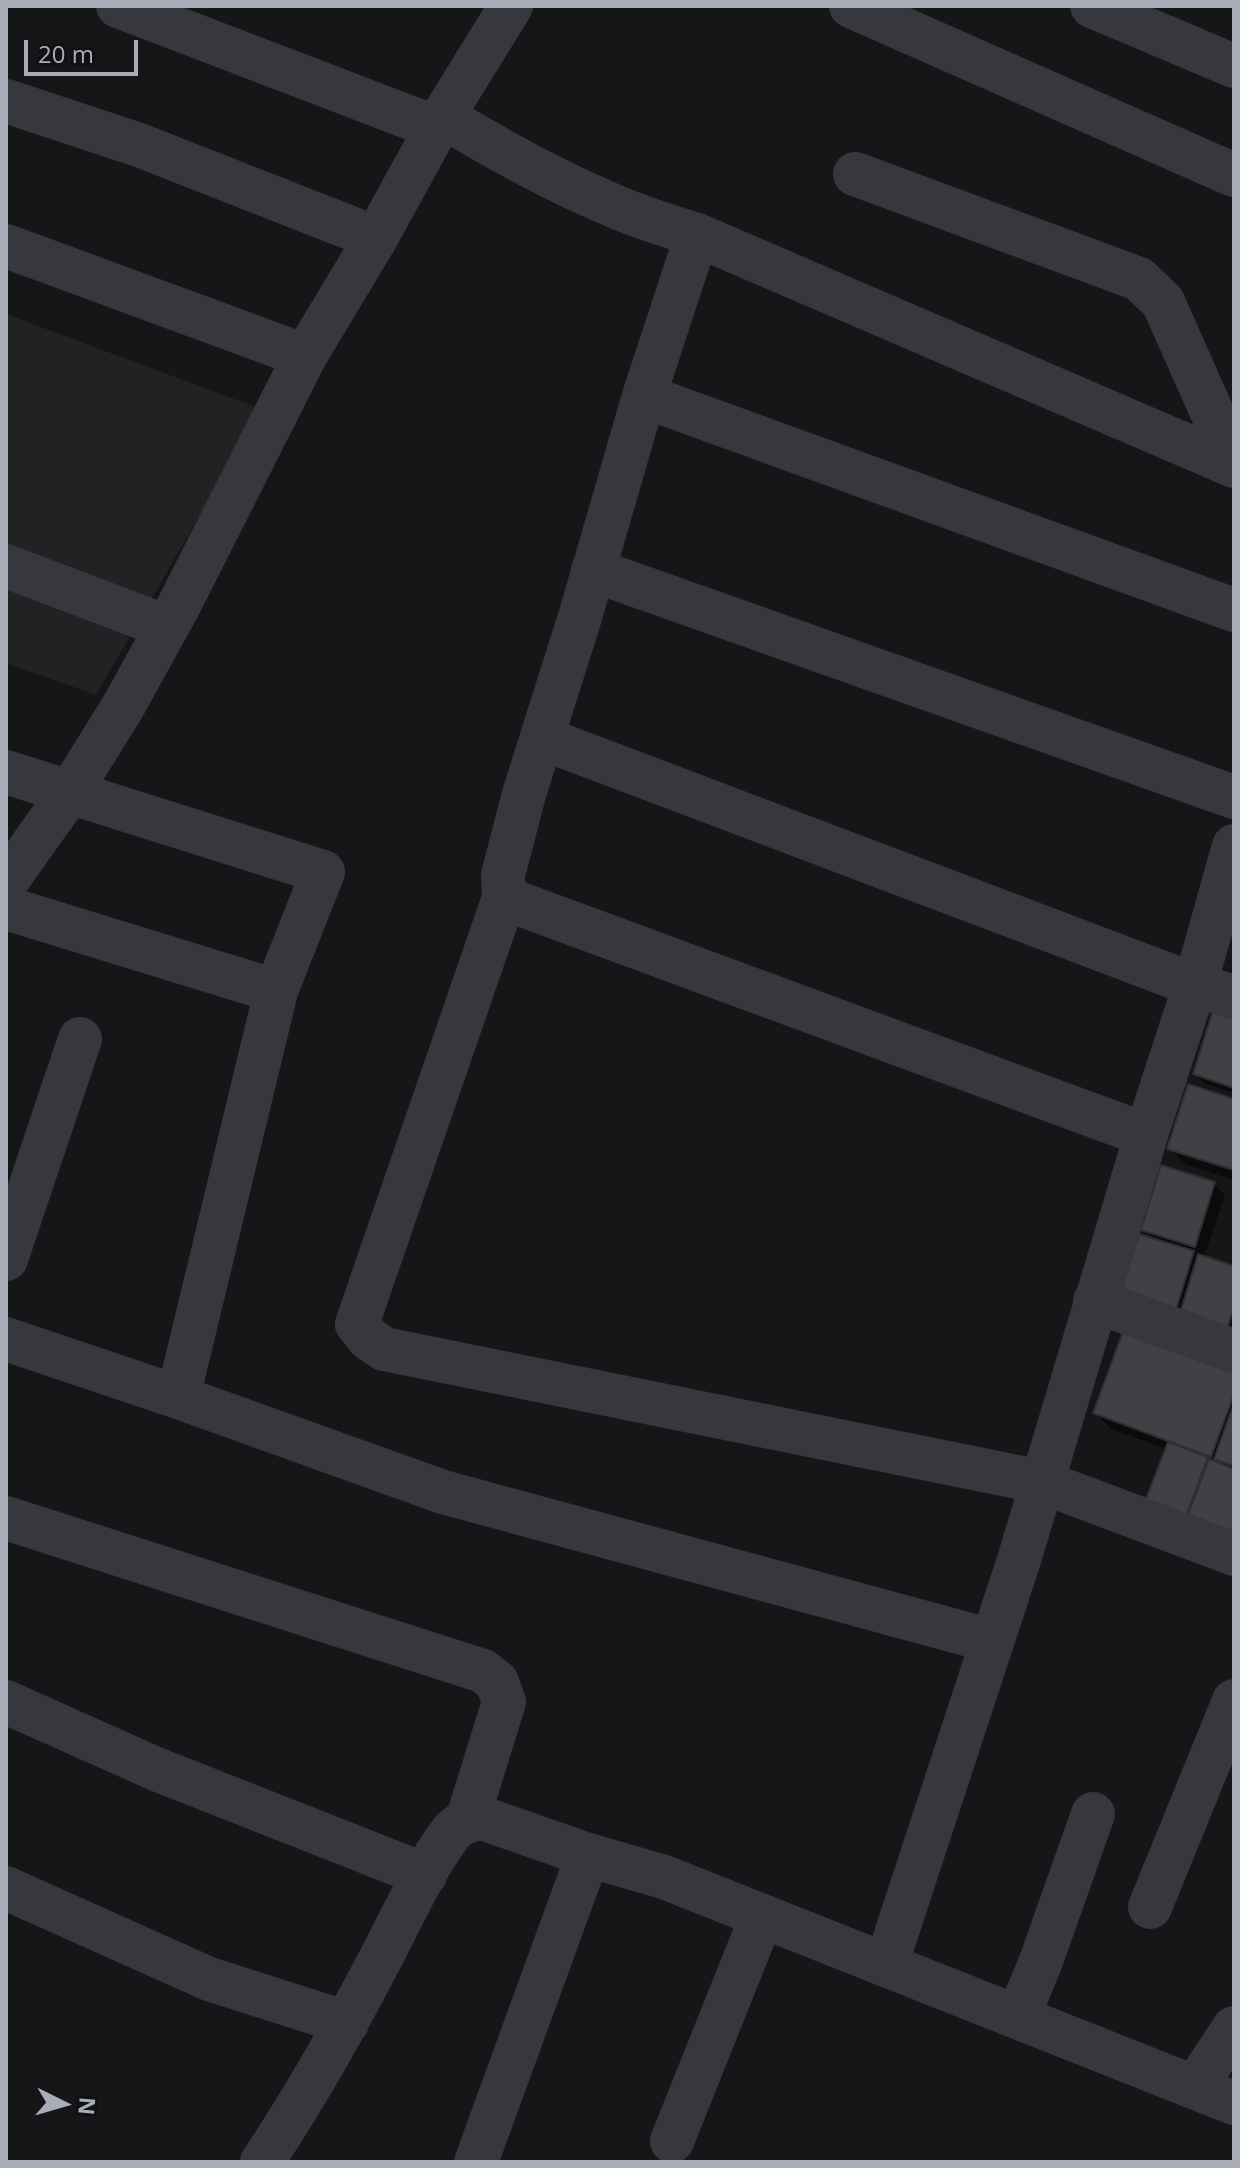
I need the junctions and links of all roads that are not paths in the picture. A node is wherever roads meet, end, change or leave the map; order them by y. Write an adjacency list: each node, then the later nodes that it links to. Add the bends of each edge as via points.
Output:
1 (118, 6): 7 (street)
2 (511, 6): 7 (street)
3 (851, 6): 9 (street)
4 (1092, 6): 5 (street)
5 (1234, 66)
6 (6, 101): 11 (street, via 139,145)
7 (440, 122): 10 (street, via 617,207); 11 (street)
8 (855, 174): 15 (street, via 1139,279 1163,302)
9 (1234, 175)
10 (697, 235): 14 (street); 15 (street)
11 (376, 238): 13 (street)
12 (6, 246): 13 (street)
13 (305, 356): 19 (street)
14 (644, 396): 17 (street); 18 (street)
15 (1234, 464)
16 (6, 566): 19 (street)
17 (593, 570): 20 (street); 23 (street)
18 (1234, 610)
19 (167, 627): 22 (street)
20 (542, 738): 26 (street, via 503,875); 29 (street)
21 (6, 772): 22 (street)
22 (70, 792): 25 (street); 28 (street, via 323,872)
23 (1234, 797)
24 (1234, 846): 29 (street)
25 (6, 882)
26 (504, 898): 31 (street); 37 (street, via 357,1324 368,1338 384,1349)
27 (6, 908): 28 (street)
28 (276, 991): 36 (street)
29 (1215, 991): 31 (street)
30 (80, 1039): 32 (street)
31 (1146, 1135): 33 (street)
32 (6, 1259)
33 (1095, 1301): 35 (street); 37 (street)
34 (6, 1339): 36 (street)
35 (1234, 1351)
36 (178, 1397): 40 (street, via 443,1492)
37 (1042, 1482): 39 (street); 40 (street)
38 (6, 1518): 44 (street, via 483,1671 497,1682 504,1702)
39 (1234, 1554)
40 (992, 1641): 50 (street)
41 (1234, 1701): 48 (street)
42 (6, 1702): 46 (street, via 156,1769)
43 (1093, 1814): 51 (street)
44 (467, 1821): 45 (street, via 482,1818); 46 (street, via 452,1831)
45 (588, 1855): 49 (street, via 664,1877); 57 (street)
46 (425, 1875): 52 (street)
47 (6, 1888): 52 (street, via 209,1979)
48 (1150, 1907)
49 (762, 1916): 50 (street); 55 (street)
50 (886, 1965): 51 (street)
51 (1018, 2017): 54 (street)
52 (347, 2023): 56 (street)
53 (1234, 2028): 54 (street)
54 (1215, 2095)
55 (672, 2141)
56 (262, 2162)
57 (476, 2162)

